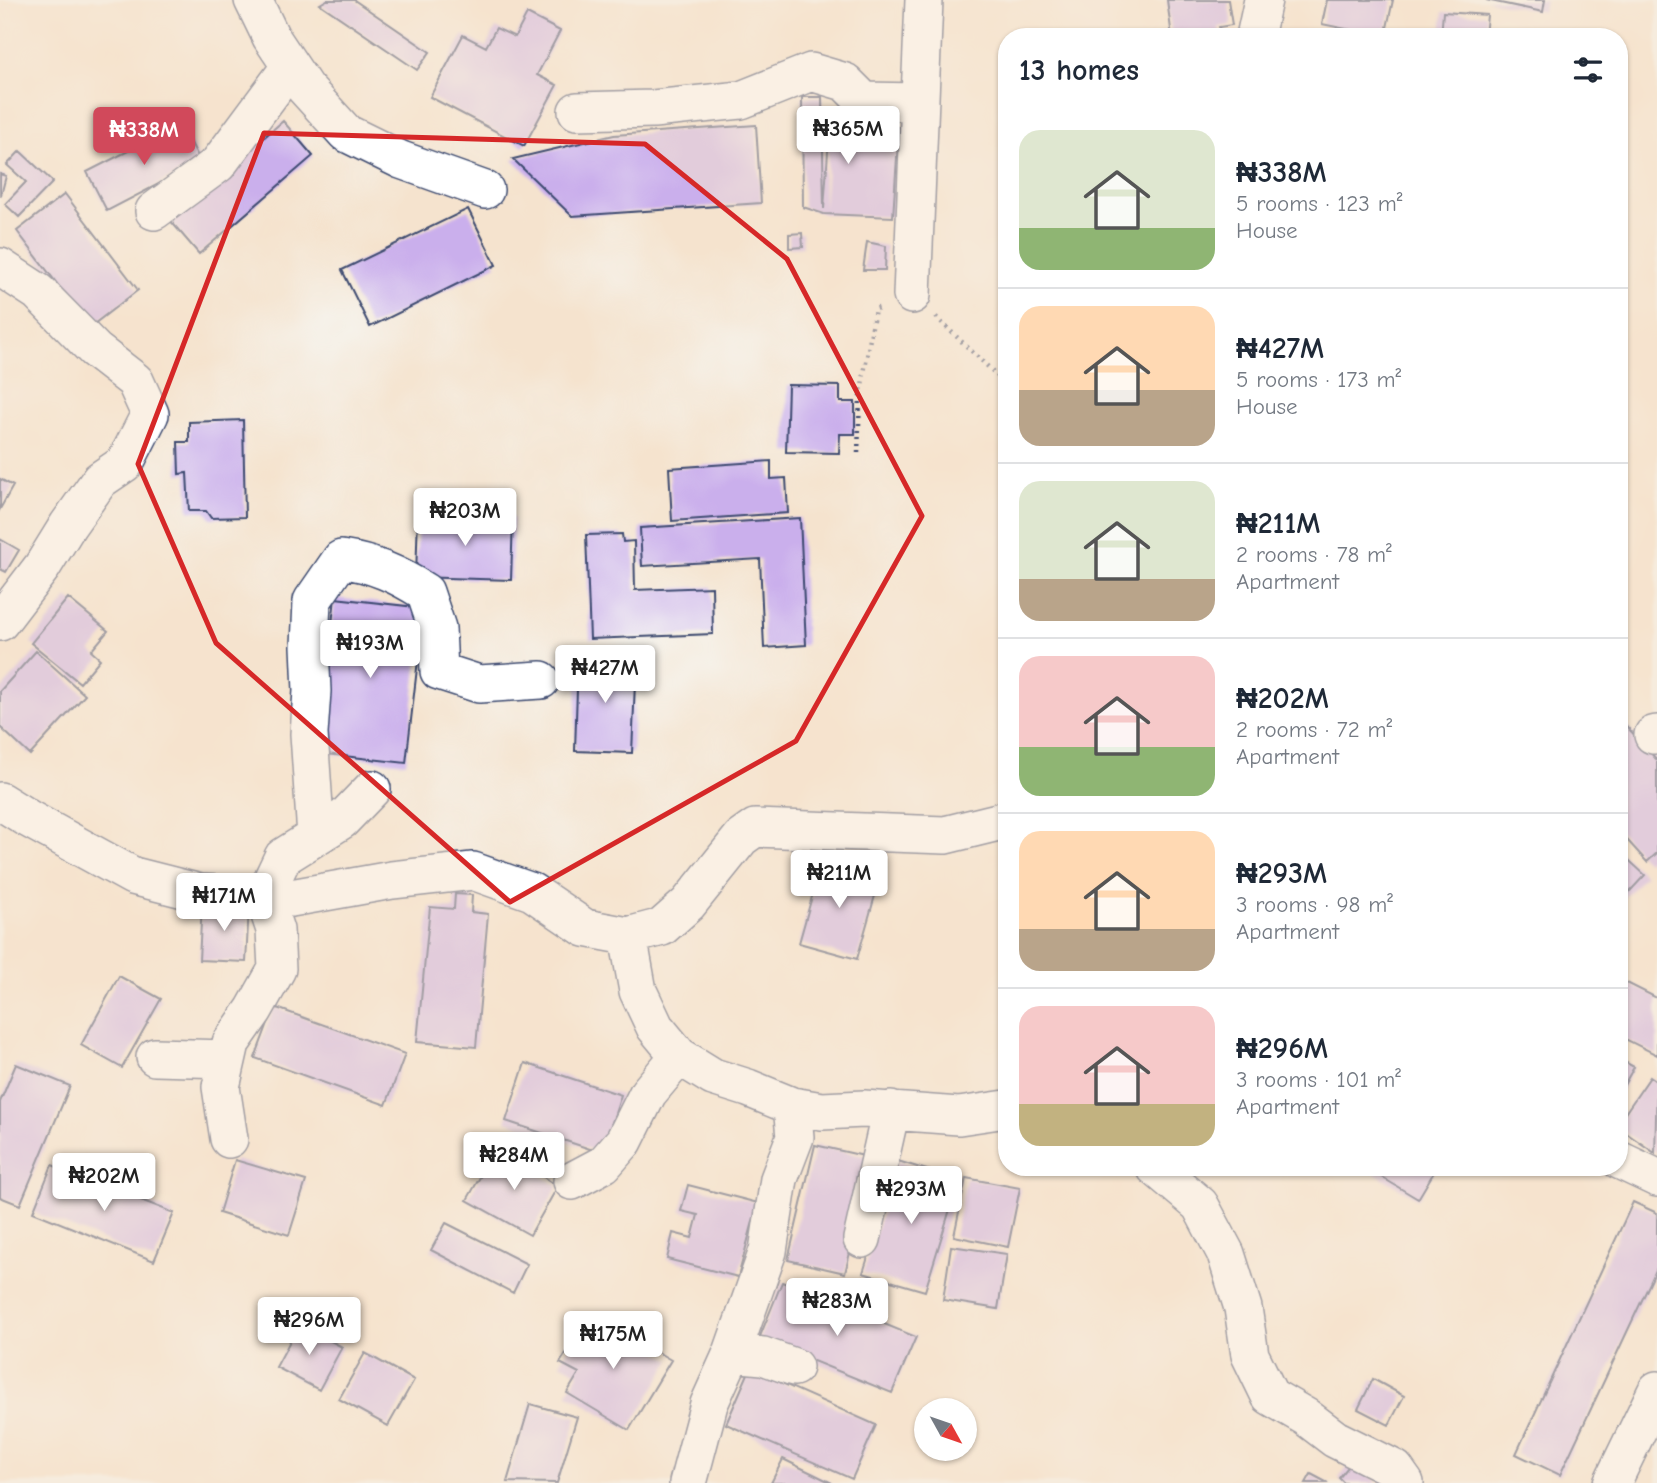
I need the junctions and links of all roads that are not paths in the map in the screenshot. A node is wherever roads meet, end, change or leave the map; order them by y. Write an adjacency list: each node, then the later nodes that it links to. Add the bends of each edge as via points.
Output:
1 (253, 0): 5 (street)
2 (924, 0): 6 (street)
3 (1263, 0): 4 (street)
4 (1257, 28)
5 (290, 67): 8 (street, via 346,133 401,160); 9 (street, via 218,164)
6 (920, 102): 7 (street, via 864,101 845,82 811,72 741,100); 11 (street)
7 (577, 111)
8 (485, 190)
9 (154, 211)
10 (0, 267): 12 (street, via 38,292 95,350 135,381 150,414 125,463 100,480)
11 (912, 295)
12 (0, 622)
13 (541, 680): 17 (street, via 479,684 439,671 437,628 425,592 395,573 341,559 312,601 309,734)
14 (372, 789): 17 (street, via 342,820)
15 (0, 801): 18 (street, via 133,876 200,893)
16 (998, 822): 19 (street, via 945,835 755,828 741,838 688,905 662,927)
17 (316, 836): 18 (street, via 283,858)
18 (264, 897): 19 (street, via 291,898 473,871 532,892 584,928); 22 (street, via 275,930 277,969 231,1043)
19 (628, 936): 20 (street, via 638,991 655,1027)
20 (679, 1056): 23 (street, via 713,1077); 30 (street, via 648,1093 625,1141 604,1164)
21 (155, 1057): 22 (street)
22 (228, 1059): 26 (street, via 221,1087)
23 (792, 1106): 24 (street, via 822,1111); 32 (street, via 795,1138 779,1179 768,1251)
24 (891, 1110): 25 (street, via 959,1116); 31 (street)
25 (998, 1110)
26 (229, 1139)
27 (1628, 1164): 29 (street)
28 (1166, 1176): 36 (street, via 1200,1205 1226,1254 1243,1308 1250,1355 1270,1396 1335,1439 1395,1469)
29 (1657, 1178)
30 (572, 1181)
31 (862, 1239)
32 (732, 1353): 33 (street, via 763,1356); 35 (street, via 709,1404)
33 (794, 1367)
34 (1657, 1390): 37 (street)
35 (688, 1483)
36 (1405, 1483)
37 (1612, 1483)

